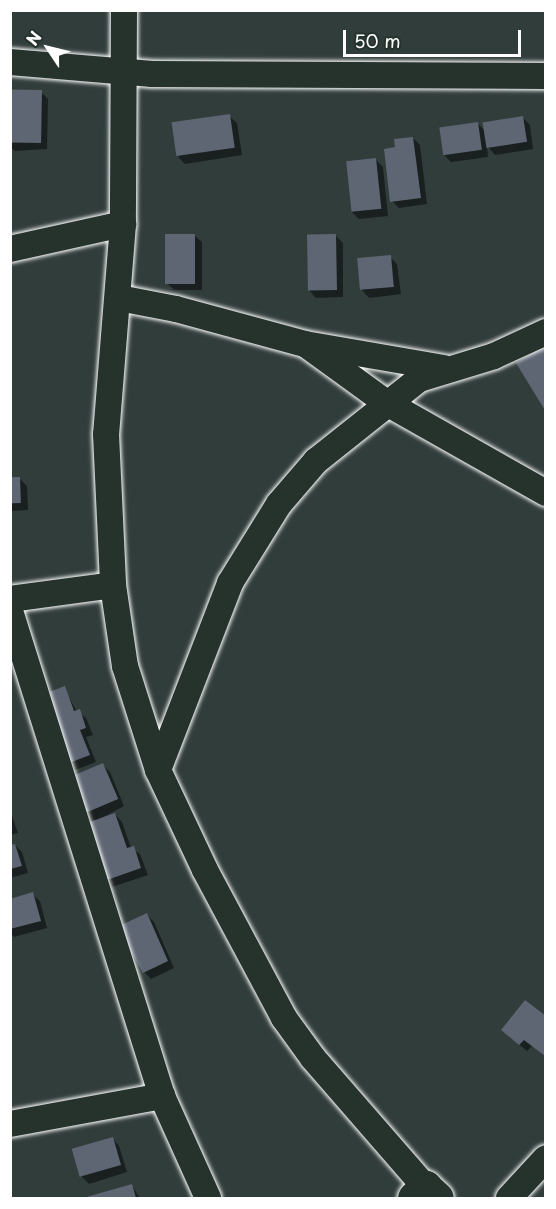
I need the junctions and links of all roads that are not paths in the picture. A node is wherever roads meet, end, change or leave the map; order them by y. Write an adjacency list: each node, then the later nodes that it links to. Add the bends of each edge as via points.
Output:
1 (124, 10): 3 (street)
2 (10, 63): 3 (street)
3 (124, 70): 4 (street, via 152,74); 5 (street)
4 (546, 76)
5 (123, 224): 6 (street); 7 (street)
6 (10, 249)
7 (119, 298): 9 (street, via 176,309); 13 (street, via 106,434)
8 (546, 332): 10 (street, via 494,356)
9 (305, 344): 10 (street); 11 (street)
10 (444, 368): 11 (street, via 419,378)
11 (385, 402): 12 (street); 16 (street, via 308,470 279,504 230,583)
12 (546, 493)
13 (113, 585): 14 (street); 16 (street, via 125,666)
14 (10, 599)
15 (10, 611): 17 (street)
16 (158, 770): 20 (street, via 204,870 284,1018)
17 (162, 1096): 18 (street); 21 (street)
18 (10, 1124)
19 (546, 1158): 22 (street)
20 (425, 1195)
21 (208, 1198)
22 (508, 1198)

